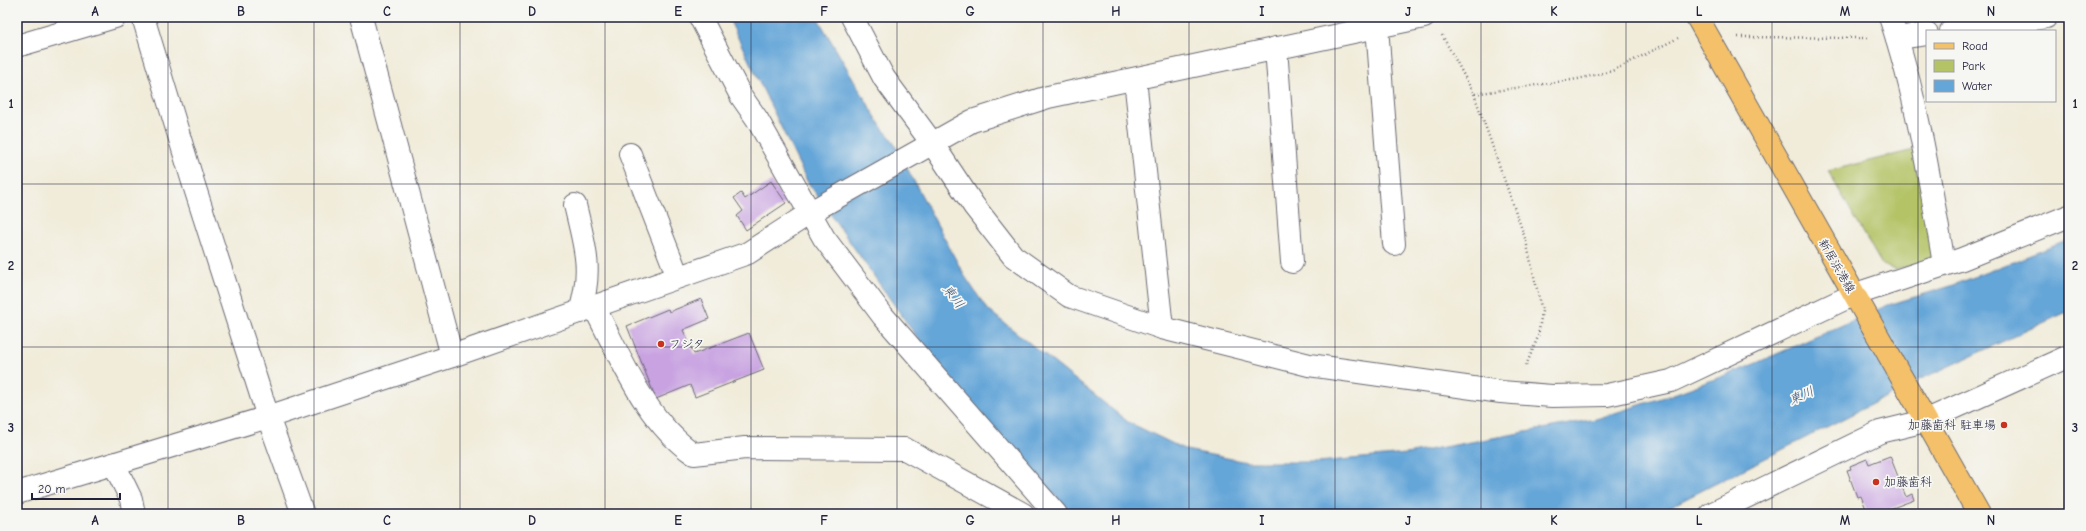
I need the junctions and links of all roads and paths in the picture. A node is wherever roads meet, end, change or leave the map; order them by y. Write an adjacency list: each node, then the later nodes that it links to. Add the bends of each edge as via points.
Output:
1 (115, 17): 16 (street)
2 (143, 17): 36 (street)
3 (361, 17): 32 (street)
4 (700, 17): 23 (street, via 741,96)
5 (852, 17): 20 (street, via 884,78)
6 (1424, 17): 11 (street)
7 (1890, 17): 15 (street)
8 (2046, 17): 9 (street)
9 (1976, 22): 12 (street)
10 (1702, 26): 15 (path); 19 (path, via 1612,71 1578,79); 29 (main road, 新居浜港線)
11 (1377, 27): 17 (street); 25 (street)
12 (1954, 30)
13 (1440, 31): 19 (path)
14 (1926, 34): 15 (street)
15 (1897, 38): 27 (street, via 1924,146)
16 (17, 46)
17 (1276, 48): 18 (street); 26 (street)
18 (1134, 79): 20 (street, via 1048,97 972,121); 31 (street)
19 (1474, 94): 34 (path, via 1526,241 1542,311 1538,337)
20 (930, 144): 23 (street); 31 (street, via 1013,256 1069,296)
21 (630, 154): 28 (street)
22 (575, 205): 30 (street, via 588,268)
23 (813, 210): 28 (street, via 748,253); 42 (street, via 824,238 883,316)
24 (2069, 216): 27 (street, via 1962,260)
25 (1394, 244)
26 (1292, 262)
27 (1944, 264): 29 (street)
28 (678, 277): 30 (street)
29 (1854, 296): 34 (street, via 1670,381 1607,395 1552,396); 35 (main road, 新居浜港線)
30 (587, 309): 32 (street); 41 (street, via 644,400 677,442 694,454 745,448 905,448)
31 (1162, 328): 34 (street, via 1309,365)
32 (452, 356): 36 (street)
33 (2069, 356): 35 (street)
34 (1515, 392)
35 (1922, 416): 43 (street, via 1880,432); 44 (main road, 新居浜港線)
36 (268, 417): 37 (street); 40 (street)
37 (114, 464): 38 (street); 39 (street, via 131,499)
38 (17, 493)
39 (134, 514)
40 (303, 514)
41 (1023, 514)
42 (1056, 514)
43 (1711, 514)
44 (1979, 514)

